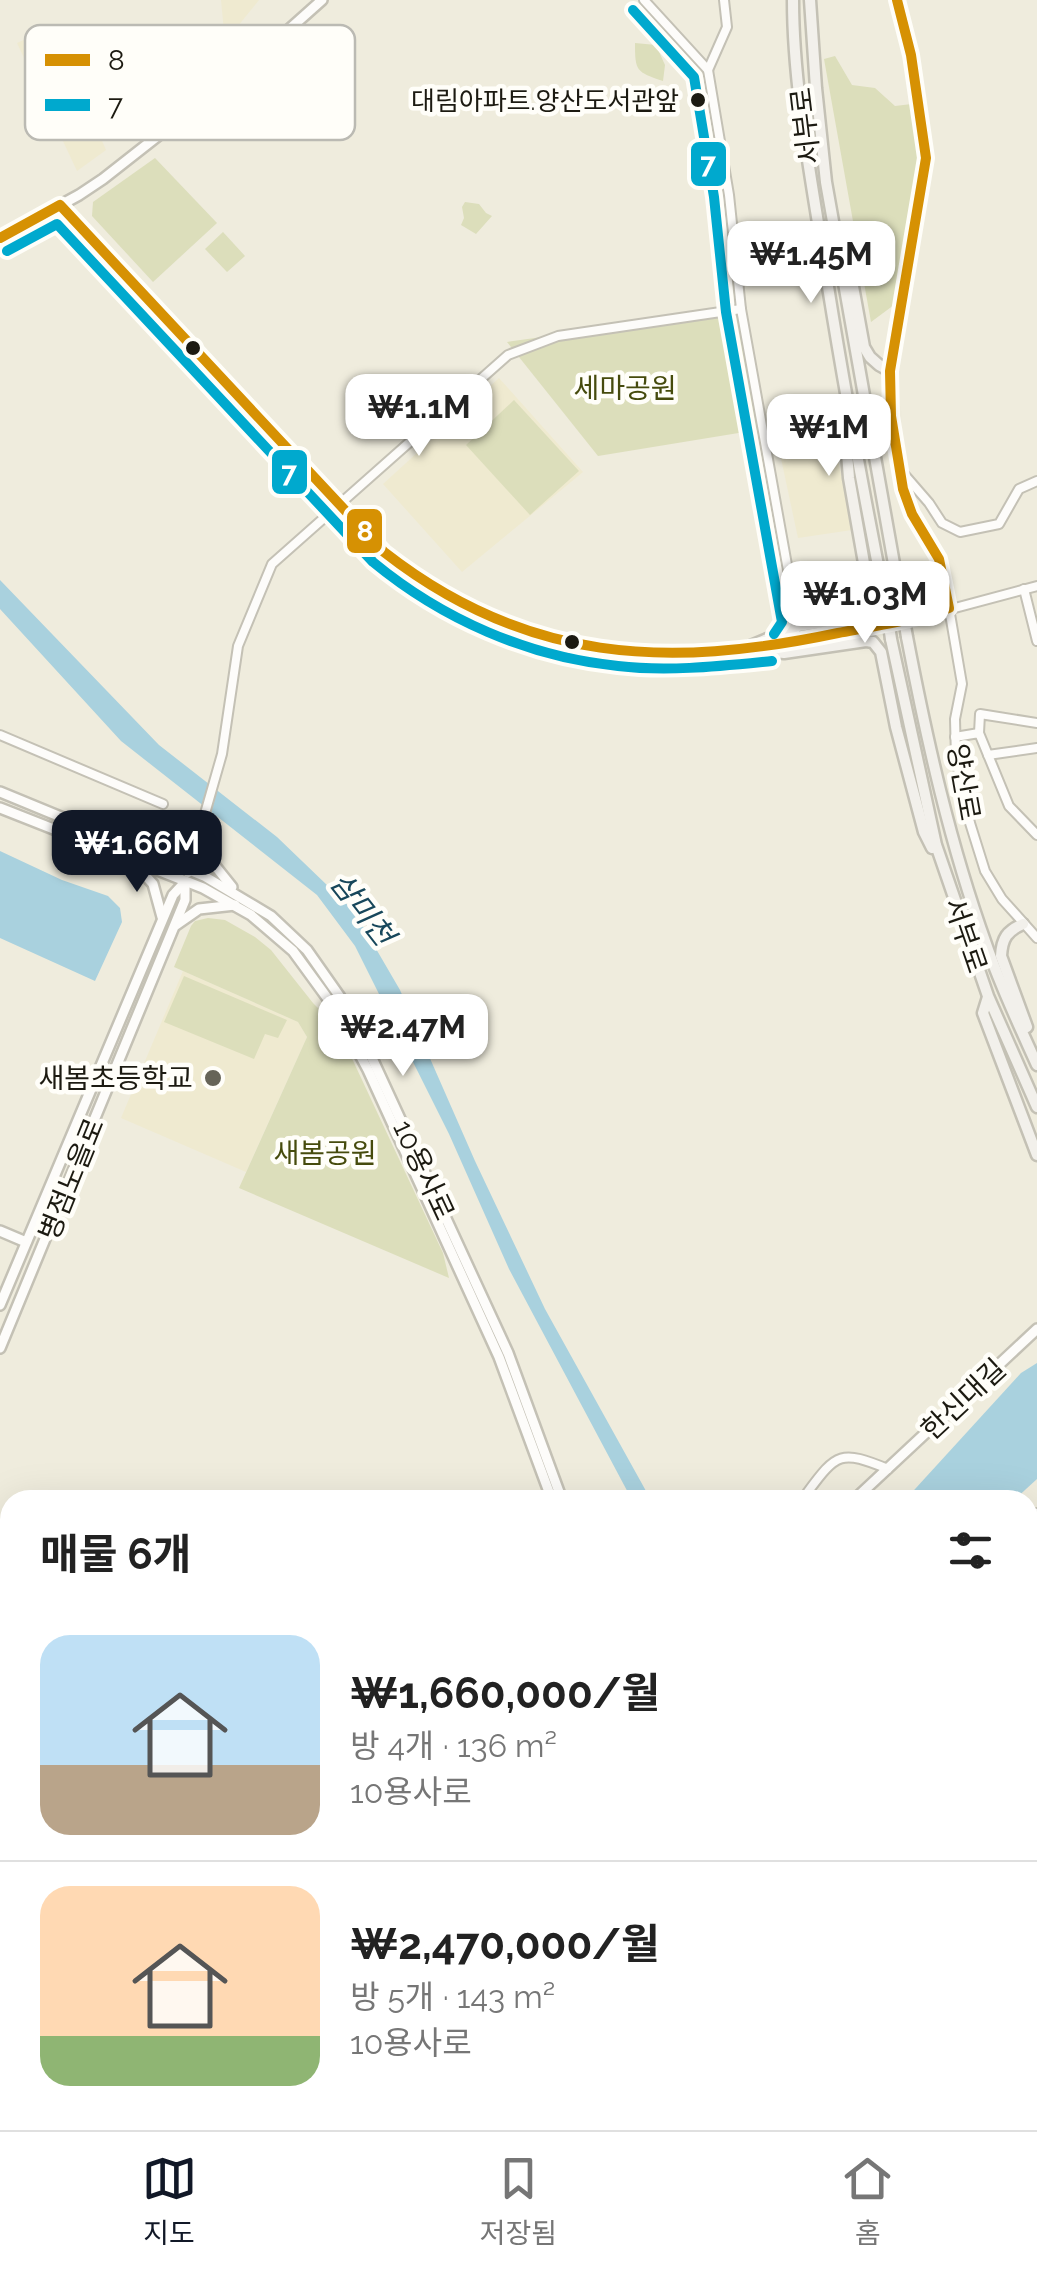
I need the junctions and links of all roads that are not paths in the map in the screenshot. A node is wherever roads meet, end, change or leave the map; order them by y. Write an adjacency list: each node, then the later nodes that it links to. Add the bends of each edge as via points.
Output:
1 (322, 0): 7 (street)
2 (644, 0): 8 (street)
3 (724, 0): 8 (street, via 728,28)
4 (792, 0): 15 (main road, 서부로)
5 (810, 0): 12 (main road, 서부로)
6 (897, 0): 14 (street, 양산로, via 926,158)
7 (294, 25)
8 (708, 70): 13 (street)
9 (153, 140): 10 (street)
10 (60, 205): 11 (street); 18 (street)
11 (0, 238)
12 (837, 253): 14 (main road, via 852,281 864,347); 49 (main road, 서부로, bridge, via 942,801 987,947)
13 (742, 309): 18 (street, via 558,336 508,355); 22 (street)
14 (890, 370): 16 (street, 양산로)
15 (841, 372): 22 (main road, via 867,593 856,614); 40 (main road, 서부로, bridge, via 914,754)
16 (900, 470): 17 (street, via 942,523 960,532 998,524 1019,489); 21 (street, 양산로, via 912,514 938,559)
17 (1037, 480)
18 (338, 505): 25 (street, via 408,572 493,619 627,652); 35 (street, via 272,564 238,646 222,754)
19 (1037, 586): 20 (street)
20 (1024, 589): 21 (street); 23 (street)
21 (949, 608): 24 (street); 29 (street, 양산로, via 962,684)
22 (798, 626): 24 (street); 25 (main road)
23 (1037, 641)
24 (786, 642): 25 (street)
25 (746, 648): 40 (main road, via 784,653 866,641 877,646 924,832)
26 (1037, 723): 27 (street, via 980,714)
27 (979, 733): 29 (street); 31 (street)
28 (0, 734): 33 (street)
29 (955, 737): 44 (street, 양산로, via 985,871)
30 (1037, 748): 31 (street)
31 (988, 755): 36 (street, via 1009,806)
32 (0, 792): 37 (street, 10용사로)
33 (163, 804)
34 (0, 808): 38 (street, 10용사로)
35 (202, 829): 37 (street, via 178,842); 39 (street); 42 (street)
36 (1037, 835)
37 (136, 846): 39 (street, 10용사로)
38 (131, 860): 41 (street, 10용사로); 43 (street, via 153,884)
39 (189, 869): 41 (street); 42 (street, 10용사로)
40 (944, 871): 47 (main road, 서부로)
41 (185, 881): 42 (street, 10용사로); 43 (street, 병점노을로); 45 (street, 병점노을로)
42 (234, 898): 45 (street); 61 (street, 10용사로, via 293,952 350,1035 499,1357); 62 (street, 10용사로, via 272,916 307,950 354,1022 508,1353)
43 (162, 921): 45 (street); 52 (street, 병점노을로)
44 (1023, 924): 46 (street, 양산로); 48 (main road, via 1006,934 1000,956)
45 (174, 926): 53 (street, 병점노을로)
46 (1037, 938)
47 (988, 996): 50 (main road, 서부로); 51 (main road, via 984,1013)
48 (1037, 1056)
49 (1037, 1065)
50 (1037, 1107)
51 (1037, 1155)
52 (50, 1186): 53 (street); 55 (street, 병점노을로)
53 (65, 1194): 57 (street, 병점노을로)
54 (0, 1231): 55 (street)
55 (26, 1242): 56 (street, 병점노을로)
56 (2, 1300): 57 (street)
57 (20, 1303): 59 (street, 병점노을로)
58 (1037, 1329): 60 (street, 한신대길)
59 (0, 1348)
60 (888, 1469): 63 (street, via 841,1458 829,1462); 64 (street, 한신대길)
61 (548, 1490)
62 (558, 1490)
63 (809, 1490)
64 (865, 1490)

